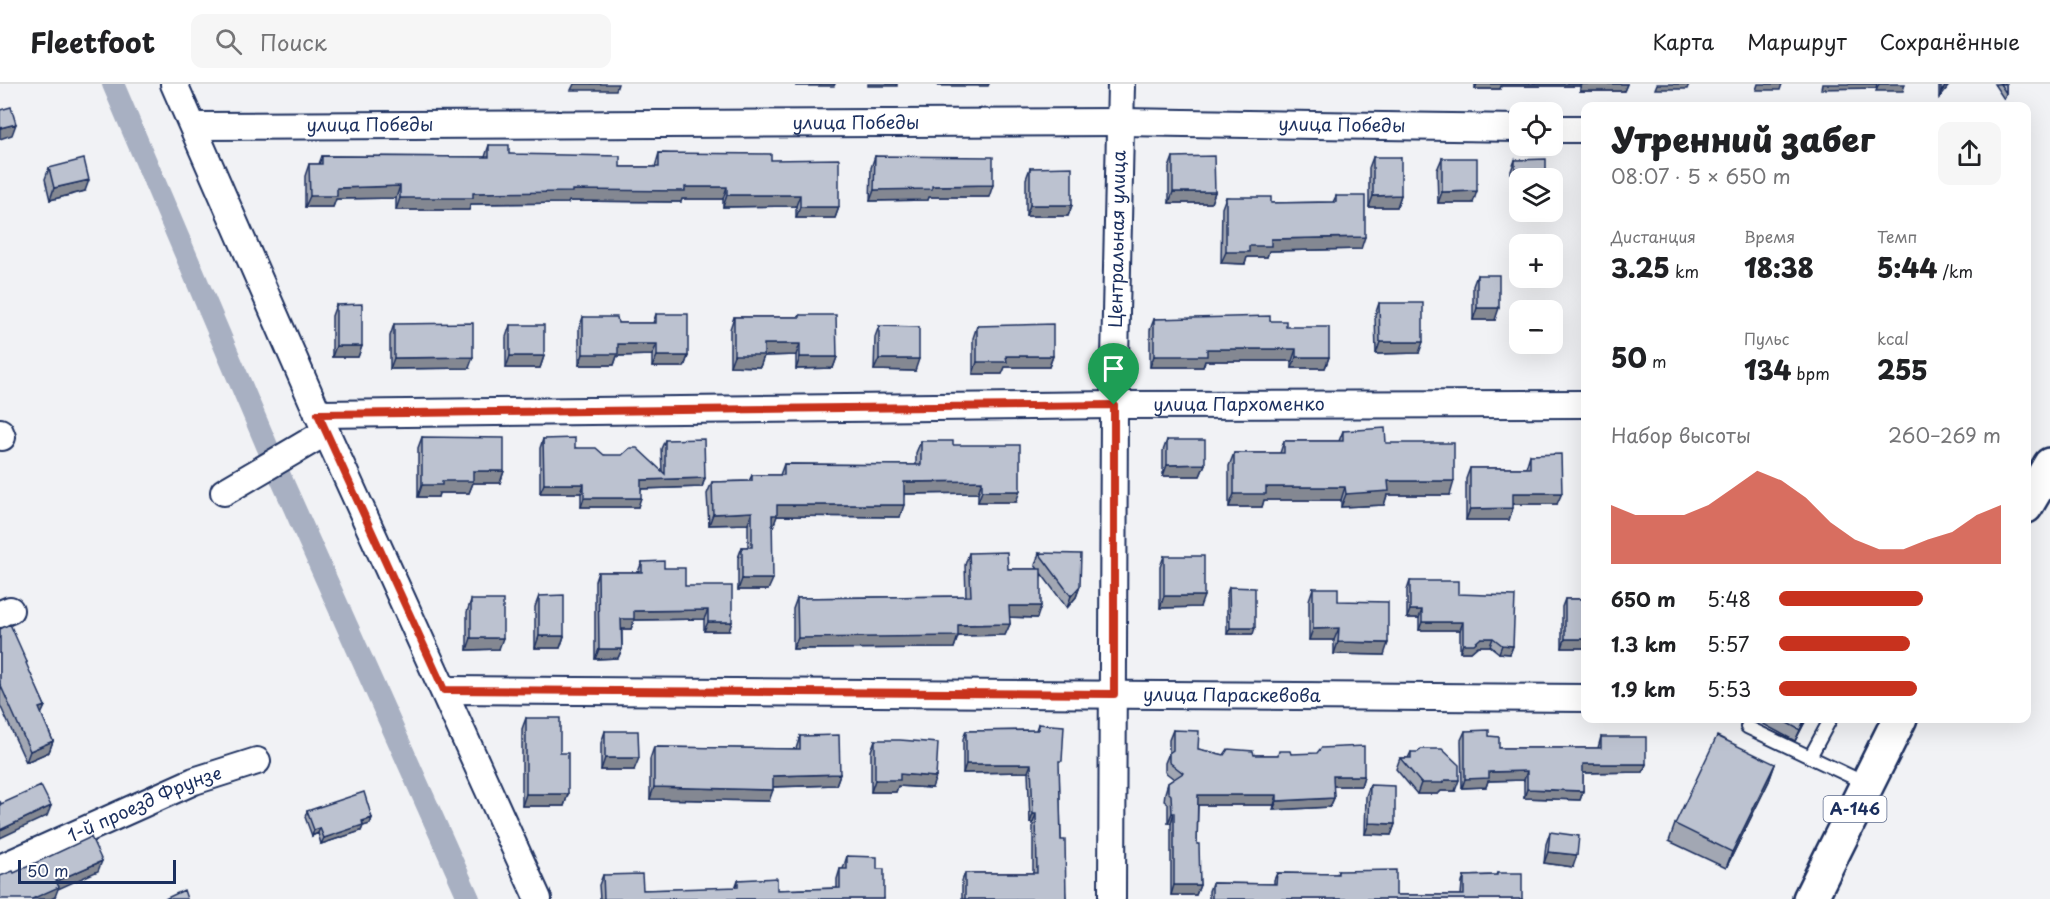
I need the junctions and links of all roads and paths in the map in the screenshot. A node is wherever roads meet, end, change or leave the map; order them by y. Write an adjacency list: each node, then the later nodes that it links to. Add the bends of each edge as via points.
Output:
1 (174, 84): 4 (street)
2 (1121, 84): 3 (street, Центральная улица)
3 (1121, 122): 4 (street, улица Победы); 5 (street, улица Победы); 9 (street, Центральная улица)
4 (194, 126): 10 (street)
5 (1509, 128)
6 (1563, 129): 7 (street)
7 (1581, 129)
8 (1581, 404): 9 (street, улица Пархоменко)
9 (1114, 405): 10 (street, улица Пархоменко); 17 (street, Центральная улица)
10 (322, 423): 14 (street, улица Пархоменко); 16 (street)
11 (2050, 437): 13 (highway)
12 (2050, 465): 15 (highway)
13 (2031, 469)
14 (224, 492)
15 (2031, 497)
16 (444, 690): 17 (street, улица Параскевова); 27 (street)
17 (1114, 694): 18 (street, улица Параскевова); 28 (street, Центральная улица)
18 (1581, 698)
19 (1828, 723): 23 (lane)
20 (1898, 723): 25 (highway, А-146)
21 (1914, 723): 30 (highway, А-146)
22 (1747, 727): 23 (lane)
23 (1810, 757): 25 (lane)
24 (257, 761): 26 (street, 1-й проезд Фрунзе, via 194,781)
25 (1867, 784): 29 (highway, А-146)
26 (0, 868)
27 (538, 899)
28 (1112, 899)
29 (1810, 899)
30 (1827, 899)

